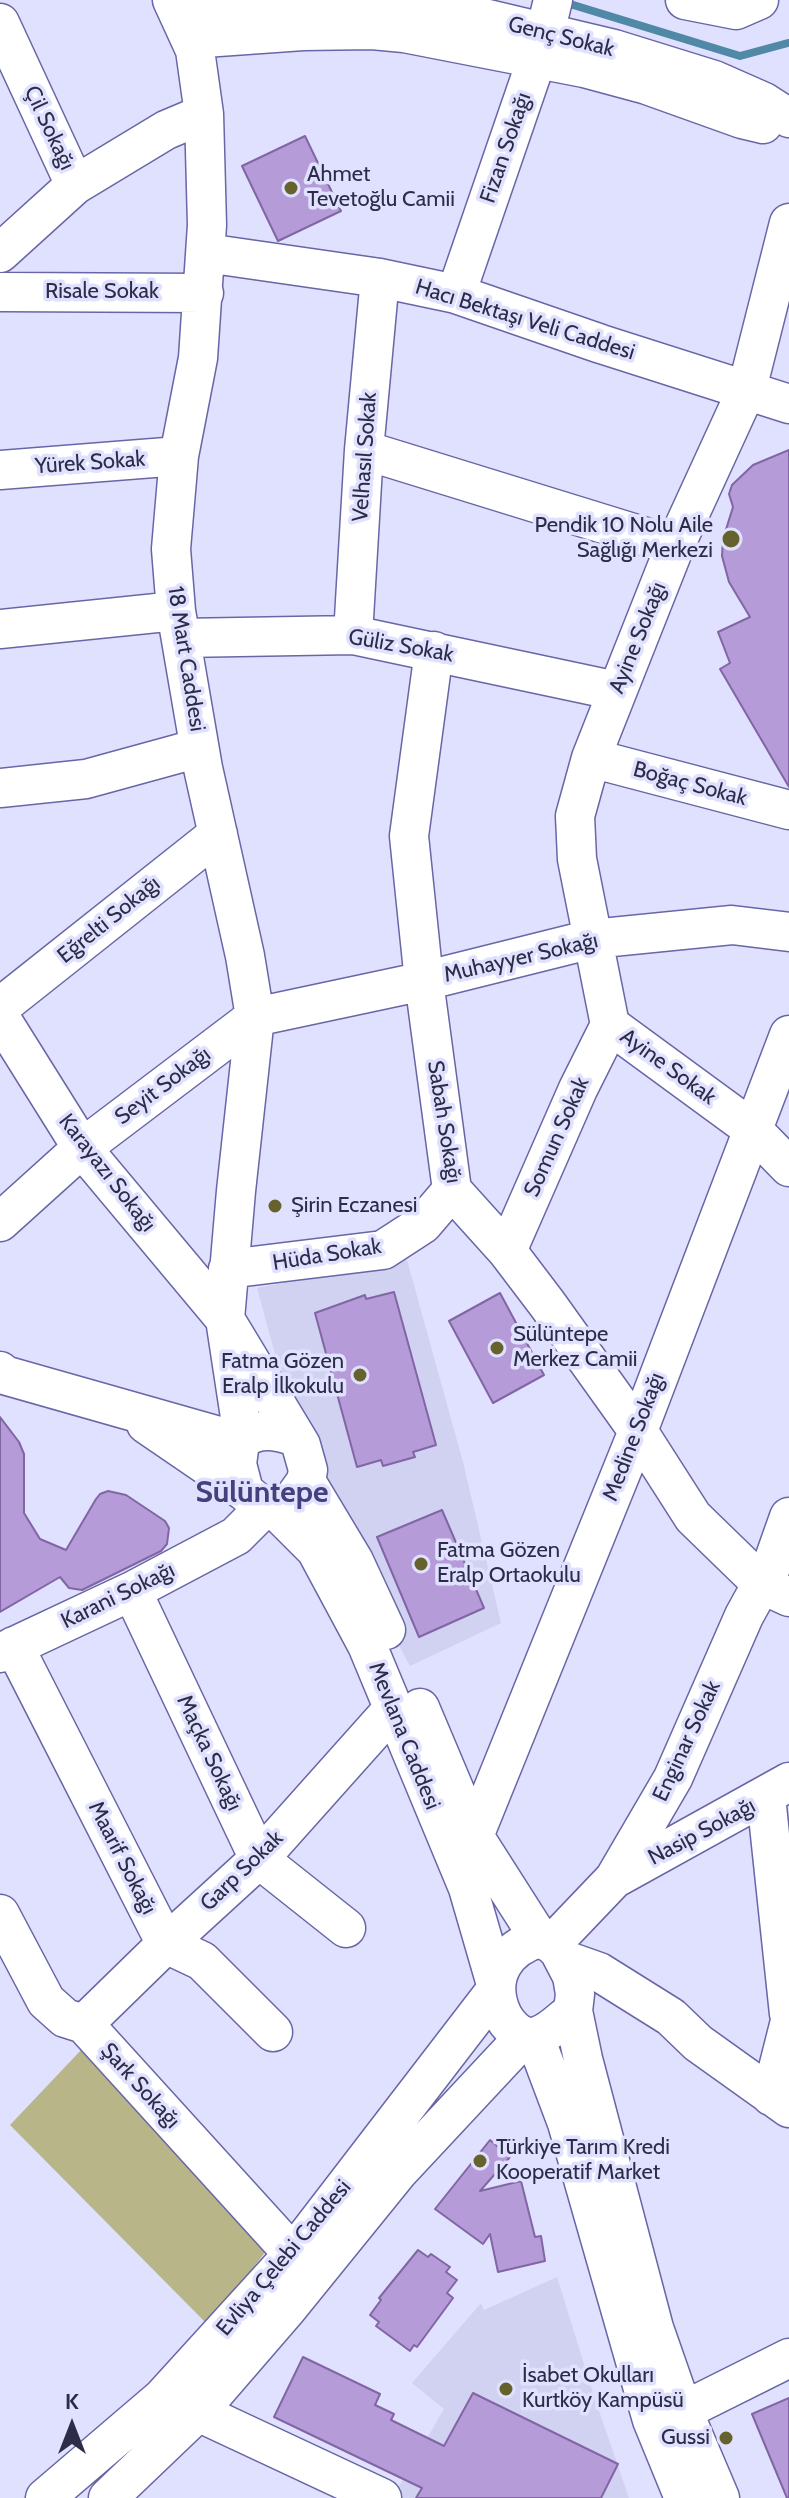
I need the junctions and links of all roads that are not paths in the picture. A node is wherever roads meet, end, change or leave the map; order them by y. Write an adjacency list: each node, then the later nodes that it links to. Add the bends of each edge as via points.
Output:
1 (685, 0): 2 (street, via 736,10)
2 (759, 0)
3 (180, 18): 5 (street, Genç Sokak, via 372,30 453,42); 6 (street, 18 Mart Caddesi, via 195,50)
4 (0, 23): 9 (street, Çil Sokağı)
5 (544, 30): 7 (street, Genç Sokak, via 714,80); 8 (street, Genç Sokak, via 647,85 742,119); 16 (street, Fizan Sokağı)
6 (204, 114): 9 (street, via 166,130); 12 (street, 18 Mart Caddesi)
7 (789, 118)
8 (789, 129)
9 (75, 185): 11 (street, Çil Sokağı)
10 (789, 223): 17 (street)
11 (0, 253)
12 (206, 253): 13 (street, Hacı Bektaşı Veli Caddesi); 15 (street, 18 Mart Caddesi)
13 (380, 278): 16 (street, Hacı Bektaşı Veli Caddesi); 19 (street, Velhasıl Sokak)
14 (0, 292): 15 (street, Risale Sokak)
15 (204, 293): 20 (street, 18 Mart Caddesi)
16 (456, 294): 17 (street, Hacı Bektaşı Veli Caddesi)
17 (747, 389): 18 (street, Hacı Bektaşı Veli Caddesi); 22 (street, Ayine Sokağı)
18 (789, 404)
19 (364, 450): 22 (street); 25 (street, Velhasıl Sokak)
20 (179, 456): 21 (street, Yürek Sokak); 23 (street, 18 Mart Caddesi, via 171,549)
21 (0, 470)
22 (675, 546): 27 (street, Ayine Sokağı)
23 (179, 624): 24 (street, Güliz Sokak); 25 (street, Güliz Sokak); 28 (street, 18 Mart Caddesi)
24 (0, 629)
25 (353, 635): 26 (street, Güliz Sokak)
26 (434, 651): 27 (street, Güliz Sokak); 35 (street, Sabah Sokağı, via 409,836)
27 (617, 691): 29 (street, Ayine Sokağı)
28 (199, 748): 30 (street, via 86,779); 32 (street, 18 Mart Caddesi)
29 (591, 758): 31 (street, Boğaç Sokak); 34 (street, Ayine Sokak, via 575,816)
30 (0, 788)
31 (789, 810)
32 (218, 834): 36 (street, Eğrelti Sokağı); 38 (street, 18 Mart Caddesi)
33 (789, 932): 34 (street, Muhayyer Sokağı, via 732,925)
34 (592, 939): 35 (street, Muhayyer Sokağı); 39 (street, Ayine Sokak)
35 (424, 981): 38 (street, Muhayyer Sokağı); 44 (street, Sabah Sokağı)
36 (0, 1007)
37 (0, 1017): 42 (street, Karayazı Sokağı)
38 (255, 1017): 42 (street, Seyit Sokağı); 47 (street, 18 Mart Caddesi)
39 (610, 1025): 41 (street, Ayine Sokak); 46 (street, Somun Sokak)
40 (789, 1035): 41 (street, Medine Sokağı)
41 (752, 1129): 43 (street, Ayine Sokak); 51 (street, Medine Sokağı)
42 (82, 1148): 45 (street, Seyit Sokağı); 48 (street, Karayazı Sokağı)
43 (789, 1167)
44 (452, 1190): 46 (street, Sabah Sokağı); 47 (street, Hüda Sokak, via 423,1224 383,1250)
45 (0, 1222)
46 (507, 1251): 51 (street, Sabah Sokağı)
47 (228, 1269): 48 (street, 18 Mart Caddesi)
48 (225, 1319): 52 (street, Karayazı Sokağı); 53 (street, 18 Mart Caddesi)
49 (1, 1375): 50 (street, Mevlana Caddesi)
50 (121, 1407): 53 (street, Mevlana Caddesi); 55 (street, Mevlana Caddesi)
51 (638, 1431): 58 (street, Sabah Sokağı, via 693,1517); 62 (street, Medine Sokağı)
52 (293, 1436): 53 (street, via 266,1431); 54 (street, via 306,1457)
53 (242, 1439): 55 (street, via 237,1464)
54 (306, 1481): 55 (street, via 296,1498); 62 (street, Mevlana Caddesi, via 360,1575)
55 (259, 1503): 57 (street, Karani Sokağı, via 236,1536); 60 (street, Mevlana Caddesi, via 316,1550 367,1645)
56 (789, 1517): 58 (street, Enginar Sokak)
57 (132, 1591): 59 (street, Karani Sokağı); 63 (street, Maçka Sokağı)
58 (776, 1591): 64 (street, Enginar Sokak, via 744,1616 673,1778)
59 (7, 1650): 68 (street, Maarif Sokağı)
60 (392, 1710): 63 (street, Garp Sokak); 71 (street, Mevlana Caddesi, via 468,1888)
61 (777, 1790): 64 (street, Nasip Sokağı); 66 (street)
62 (474, 1836): 69 (street, Mevlana Caddesi)
63 (259, 1859): 67 (street, Maçka Sokağı); 68 (street, Garp Sokak)
64 (614, 1879): 69 (street, Enginar Sokak)
65 (0, 1914): 70 (street, Şark Sokağı)
66 (783, 1919): 72 (street)
67 (346, 1928)
68 (166, 1944): 73 (street, Garp Sokak); 75 (street, via 202,1961)
69 (561, 1969): 71 (street, Evliya Çelebi Caddesi, via 527,1942 507,1958); 76 (street, Evliya Çelebi Caddesi); 77 (street, via 599,1972 671,2017); 80 (street, Mevlana Caddesi, via 654,2328)
70 (12, 1970): 73 (street, Şark Sokağı, via 65,2018)
71 (495, 1986): 76 (street, Mevlana Caddesi, via 505,2017); 78 (street, Evliya Çelebi Caddesi)
72 (789, 2014)
73 (84, 2024): 78 (street, Şark Sokağı)
74 (789, 2025): 77 (street)
75 (273, 2032)
76 (530, 2037): 81 (street, Evliya Çelebi Caddesi, via 398,2172); 85 (street, via 567,2123 652,2420)
77 (780, 2102)
78 (293, 2254): 82 (street, Evliya Çelebi Caddesi, via 162,2398)
79 (789, 2358): 80 (street)
80 (683, 2411): 86 (street, Mevlana Caddesi)
81 (198, 2412): 83 (street, Evliya Çelebi Caddesi); 84 (street)
82 (45, 2498)
83 (108, 2498)
84 (382, 2498)
85 (684, 2498)
86 (720, 2498)

